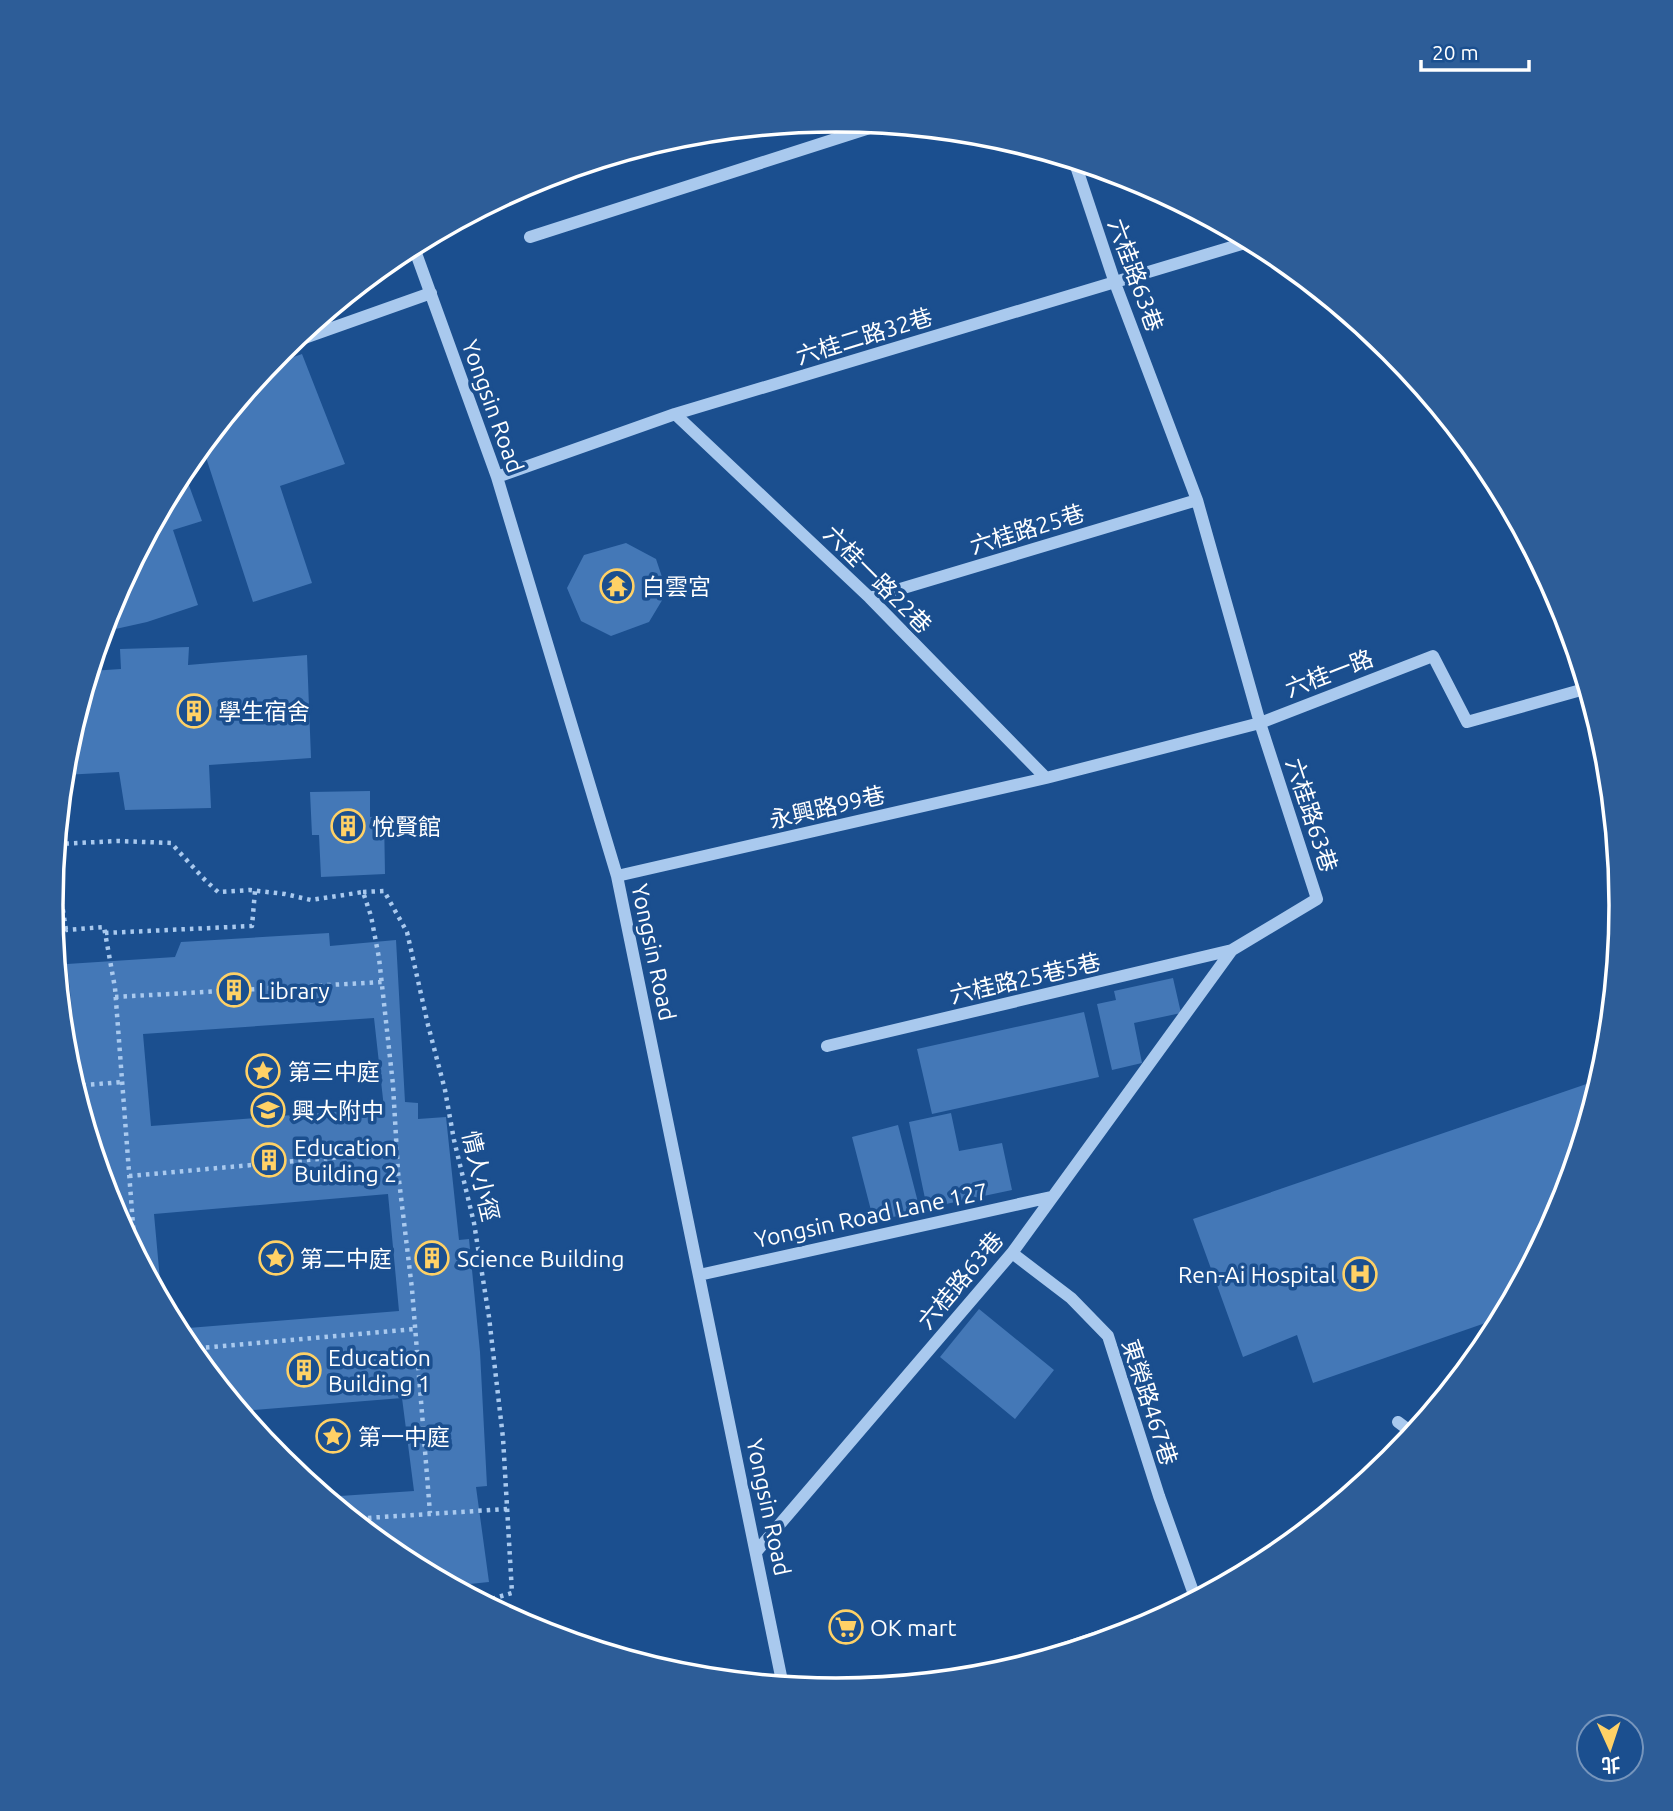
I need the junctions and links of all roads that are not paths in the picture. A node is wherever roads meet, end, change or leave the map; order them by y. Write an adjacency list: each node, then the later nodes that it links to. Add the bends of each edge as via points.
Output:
1 (855, 133): 3 (street)
2 (1078, 171): 6 (street, 六桂路63巷)
3 (530, 237)
4 (1238, 245): 6 (street, 六桂二路32巷)
5 (418, 256): 7 (street, Yongsin Road)
6 (1115, 283): 9 (street, 六桂二路32巷); 11 (street, 六桂路63巷)
7 (430, 293): 8 (street); 10 (street, Yongsin Road)
8 (316, 334)
9 (675, 414): 10 (street, 六桂二路32巷); 12 (street, 六桂一路22巷)
10 (497, 477): 16 (street, Yongsin Road)
11 (1197, 500): 12 (street, 六桂路25巷); 14 (street, 六桂路63巷)
12 (870, 598): 15 (street, 六桂一路22巷)
13 (1579, 690): 14 (street, 六桂一路, via 1466,722 1433,656)
14 (1260, 723): 15 (street, 六桂一路); 17 (street, 六桂路63巷, via 1317,899)
15 (1046, 778): 16 (street, 永興路99巷)
16 (617, 876): 21 (street, Yongsin Road)
17 (1232, 950): 18 (street, 六桂路25巷5巷); 19 (street, 六桂路63巷)
18 (827, 1046)
19 (1051, 1197): 20 (street, 六桂路63巷); 21 (street, Yongsin Road Lane 127)
20 (1012, 1253): 24 (street, 六桂路63巷); 25 (street, 東榮路467巷, via 1071,1298 1108,1336)
21 (699, 1275): 24 (street, Yongsin Road)
22 (1398, 1422): 23 (street)
23 (1406, 1428)
24 (756, 1552): 26 (street, Yongsin Road)
25 (1193, 1591)
26 (781, 1677)

